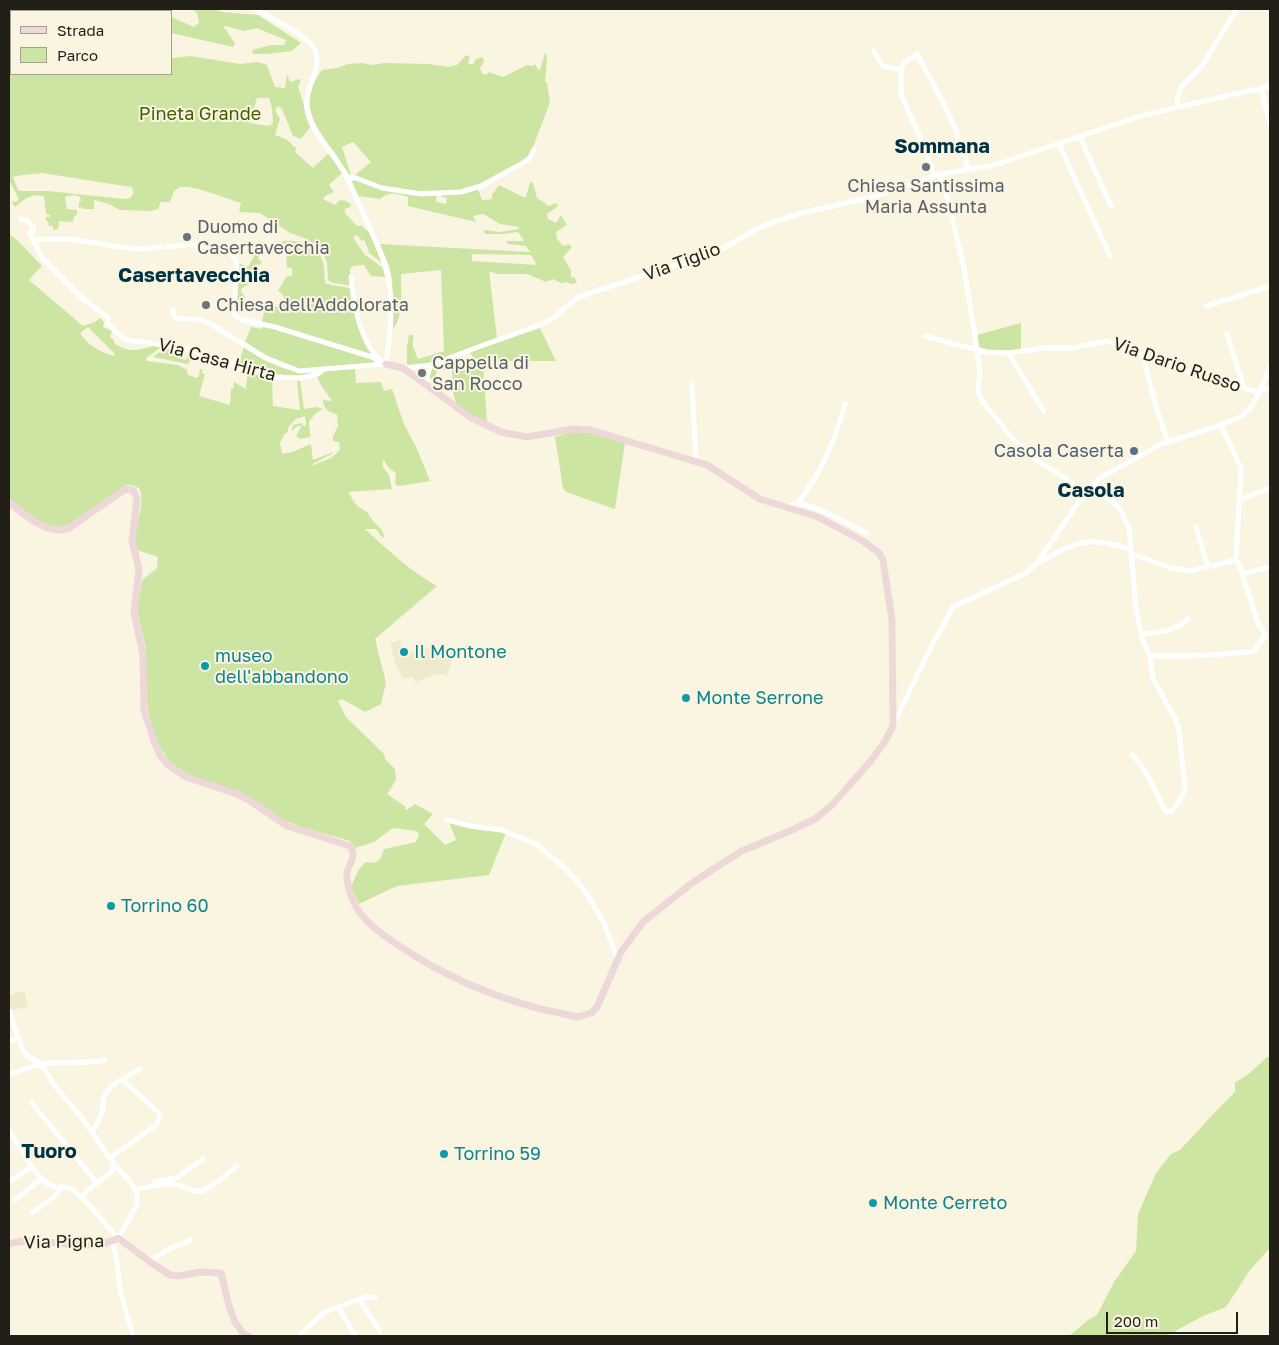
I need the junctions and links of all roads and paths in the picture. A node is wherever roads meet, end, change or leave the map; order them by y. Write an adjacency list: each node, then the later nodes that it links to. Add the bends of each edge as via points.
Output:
1 (9, 9): 2 (street)
2 (35, 9)
3 (255, 9): 17 (street, via 305,38 314,47 318,60 307,95 308,117)
4 (1237, 9): 9 (street, via 1202,66 1182,86 1176,102)
5 (874, 51): 6 (street, via 882,66)
6 (900, 68): 14 (street, via 917,54 943,101); 16 (street, via 901,94)
7 (1270, 86): 8 (street, Via Tiglio)
8 (1261, 88): 9 (street, Via Tiglio); 10 (street)
9 (1178, 106): 11 (street, Via Tiglio)
10 (1270, 125)
11 (1080, 137): 12 (street, Via Tiglio); 18 (street)
12 (1059, 144): 14 (street, Via Tiglio, via 989,166); 21 (street)
13 (534, 150): 17 (street, via 521,164 481,186 461,192 421,194)
14 (968, 168): 15 (street, Via Tiglio)
15 (940, 174): 16 (street, Via Tiglio); 28 (street, via 964,268)
16 (934, 175): 32 (street, Via Tiglio, via 872,197 776,221 718,251 578,298 540,325)
17 (347, 178): 31 (street, via 388,276 391,310)
18 (1112, 206)
19 (21, 218): 20 (street, via 34,228 30,233)
20 (33, 241): 31 (street, via 67,238 134,249 188,245 233,249 232,255 237,263 235,315); 35 (street, Via Casa Hirta, via 51,268 103,313 111,329 127,340 184,348 273,377 301,378)
21 (1110, 256)
22 (351, 277): 31 (street, via 354,306 363,331 374,353)
23 (1270, 286): 24 (street)
24 (1206, 306)
25 (173, 310): 35 (street, via 176,318 209,323 292,370)
26 (1227, 334): 38 (street)
27 (925, 336): 28 (street, Via Dario Russo)
28 (977, 349): 29 (street, Via Dario Russo); 48 (street, via 978,390 982,401 1024,449)
29 (1008, 353): 30 (street, Via Dario Russo, via 1073,348 1104,340); 42 (street)
30 (1143, 356): 38 (street, Via Dario Russo); 44 (street)
31 (386, 364): 34 (street); 35 (street)
32 (431, 365): 34 (street, Via Tiglio); 37 (street)
33 (1270, 367): 40 (street)
34 (403, 368): 37 (street)
35 (324, 369)
36 (692, 385): 45 (street)
37 (427, 386): 45 (street, via 470,417 514,436 527,437 573,428 591,430)
38 (1244, 388): 40 (street, Via Dario Russo)
39 (1270, 389): 40 (street, Via Dario Russo)
40 (1260, 390): 43 (street, via 1242,416)
41 (845, 404): 51 (street, via 832,445 810,487)
42 (1044, 411)
43 (1221, 425): 44 (street); 49 (street, via 1241,468)
44 (1168, 442): 46 (street, via 1100,478)
45 (696, 461): 52 (street, via 717,470 749,494)
46 (1089, 488): 48 (street); 55 (street, via 1120,509 1129,528)
47 (1270, 488): 49 (street)
48 (1085, 493): 57 (street)
49 (1239, 500): 56 (street)
50 (9, 502): 68 (street, via 42,526 60,532 68,530 124,490 134,492 137,500 132,541 140,569 134,613 143,655 144,710 160,755 186,777 237,794 287,826 350,846 354,850 354,858 347,875 350,889 358,910 377,931 443,973 482,990 578,1017 591,1013 597,1007)
51 (796, 504): 52 (street); 54 (street, via 826,513)
52 (786, 507): 65 (street, via 841,528 872,547 883,560 892,620)
53 (1196, 527): 58 (street)
54 (866, 533)
55 (1131, 551): 57 (street, via 1088,541 1066,548); 58 (street, via 1171,568 1191,571); 62 (street, via 1136,609)
56 (1236, 560): 58 (street); 60 (street)
57 (1037, 564): 65 (street, via 1026,573 953,607)
58 (1208, 567)
59 (1270, 567): 60 (street)
60 (1242, 574): 63 (street, via 1258,623)
61 (1188, 619): 62 (street, via 1174,629)
62 (1142, 634): 64 (street)
63 (1268, 635): 64 (street, via 1252,652)
64 (1150, 656): 66 (street, via 1154,678 1176,721 1181,746 1185,788 1172,811 1165,811 1157,790)
65 (893, 726): 68 (street, via 869,763 832,805 815,819 742,851 692,883 643,922)
66 (1132, 756)
67 (447, 820): 68 (street, via 502,830 536,844 566,869 584,891 604,923)
68 (618, 961)
69 (9, 1011): 70 (street)
70 (18, 1038): 71 (street); 73 (street, via 26,1055)
71 (9, 1042)
72 (105, 1060): 73 (street)
73 (42, 1064): 75 (street); 79 (street, via 54,1085)
74 (140, 1069): 79 (street, via 108,1090 102,1114)
75 (9, 1074)
76 (126, 1083): 80 (street, via 160,1114 160,1118 156,1125)
77 (31, 1102): 87 (street)
78 (9, 1131): 84 (street)
79 (92, 1132): 80 (street)
80 (110, 1158): 82 (street)
81 (203, 1159): 88 (street, via 178,1177 155,1182)
82 (113, 1163): 87 (street, via 112,1171); 90 (street)
83 (236, 1166): 88 (street, via 200,1191 178,1184)
84 (31, 1167): 85 (street); 86 (street)
85 (41, 1178): 89 (street, via 55,1187); 92 (street)
86 (9, 1182)
87 (97, 1183): 91 (street)
88 (156, 1186): 90 (street)
89 (62, 1187): 91 (street, via 68,1186); 93 (street, via 48,1204)
90 (135, 1189): 94 (street, via 137,1204)
91 (81, 1196): 94 (street)
92 (15, 1200)
93 (32, 1213)
94 (115, 1240): 96 (street, Via Pigna, via 95,1245); 97 (street); 102 (street, via 122,1294)
95 (191, 1240): 97 (street)
96 (9, 1244)
97 (150, 1261): 103 (street, via 170,1275 221,1274 235,1322)
98 (375, 1296): 99 (street)
99 (359, 1299): 100 (street); 101 (street)
100 (338, 1307): 104 (street, via 323,1313); 105 (street)
101 (380, 1330)
102 (133, 1336)
103 (245, 1336)
104 (299, 1336)
105 (356, 1336)

